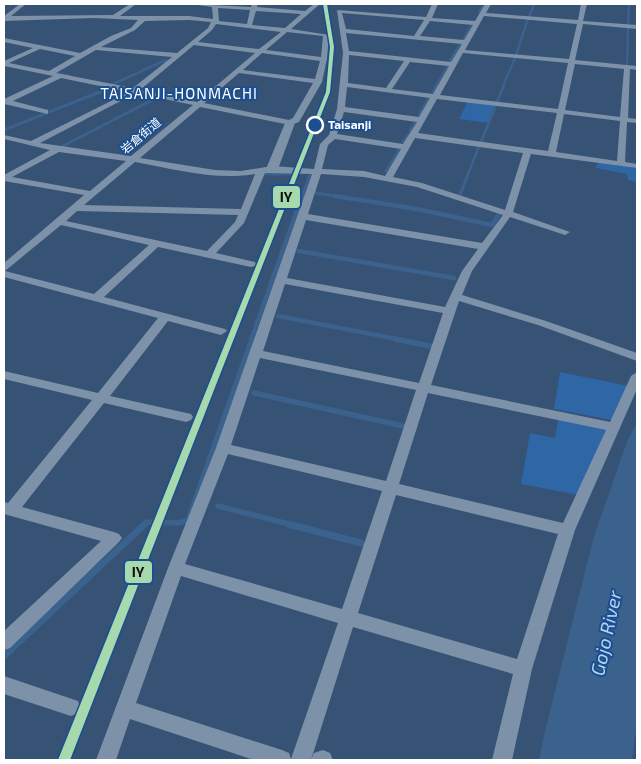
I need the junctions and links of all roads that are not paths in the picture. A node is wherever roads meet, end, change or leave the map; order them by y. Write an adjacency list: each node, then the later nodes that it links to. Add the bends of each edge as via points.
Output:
1 (22, 4): 15 (street)
2 (133, 4): 14 (street)
3 (194, 4): 4 (street)
4 (214, 4): 10 (street); 18 (street, via 217,10)
5 (317, 4): 12 (street, 岩倉街道)
6 (336, 4): 11 (street)
7 (435, 4): 17 (street)
8 (488, 4): 13 (street)
9 (584, 4): 19 (street)
10 (255, 6): 12 (street); 21 (street)
11 (339, 11): 17 (street); 24 (street)
12 (306, 13): 23 (street, 岩倉街道)
13 (482, 14): 19 (street); 20 (street)
14 (115, 17): 15 (street); 16 (street)
15 (5, 19)
16 (143, 19): 18 (street); 30 (street, via 133,29)
17 (428, 19): 20 (street); 25 (street)
18 (215, 21): 21 (street); 28 (street)
19 (580, 22): 22 (street); 38 (street)
20 (476, 23): 27 (street)
21 (249, 26): 23 (street)
22 (637, 27)
23 (287, 30): 31 (street, 岩倉街道); 36 (street, via 326,35)
24 (343, 31): 25 (street); 33 (street)
25 (416, 37): 27 (street)
26 (4, 40): 29 (street)
27 (466, 42): 32 (street)
28 (192, 43): 31 (street); 34 (street)
29 (40, 47): 35 (street); 39 (street)
30 (96, 48): 34 (street); 35 (street)
31 (261, 51): 36 (street); 44 (street, 岩倉街道)
32 (460, 51): 38 (street); 40 (street)
33 (346, 53): 37 (street); 49 (street)
34 (177, 55): 51 (street)
35 (83, 56): 46 (street)
36 (324, 59): 48 (street)
37 (408, 59): 40 (street); 50 (street)
38 (572, 62): 42 (street); 57 (street)
39 (4, 64): 41 (street)
40 (453, 64): 52 (street)
41 (14, 66): 45 (street); 46 (street)
42 (627, 67): 43 (street); 58 (street)
43 (637, 68)
44 (237, 71): 48 (street); 54 (street, 岩倉街道)
45 (4, 72)
46 (51, 73): 47 (street)
47 (61, 75): 51 (street); 53 (street)
48 (319, 82): 61 (street, via 296,120)
49 (344, 85): 50 (street); 55 (street)
50 (388, 90): 52 (street)
51 (134, 92): 54 (street); 65 (street)
52 (434, 96): 57 (street); 59 (street)
53 (5, 101): 56 (street)
54 (199, 103): 61 (street); 70 (street, 岩倉街道)
55 (341, 109): 59 (street); 63 (street)
56 (45, 112)
57 (561, 112): 58 (street); 69 (street)
58 (624, 119): 60 (street); 71 (street)
59 (421, 120): 62 (street)
60 (637, 121)
61 (290, 123): 73 (street)
62 (412, 135): 66 (street); 68 (street)
63 (333, 136): 66 (street); 74 (street, via 324,144)
64 (4, 137): 65 (street)
65 (33, 143): 67 (street)
66 (406, 146): 76 (street)
67 (58, 149): 70 (street); 75 (street)
68 (528, 151): 69 (street); 80 (street)
69 (552, 154): 71 (street)
70 (133, 159): 73 (street, via 215,173 241,174); 77 (street, 岩倉街道)
71 (621, 163): 72 (street)
72 (637, 166)
73 (266, 170): 74 (street); 79 (street)
74 (317, 172): 76 (street); 81 (street)
75 (4, 178): 77 (street)
76 (388, 178): 80 (street)
77 (90, 194): 78 (street, 岩倉街道)
78 (74, 208): 79 (street); 82 (street, 岩倉街道)
79 (244, 212): 86 (street, via 239,223)
80 (508, 214): 83 (street); 85 (street)
81 (301, 216): 85 (street); 90 (street)
82 (59, 222): 84 (street); 88 (street, 岩倉街道)
83 (565, 232)
84 (156, 243): 86 (street); 92 (street)
85 (485, 247): 91 (street, via 467,271)
86 (209, 254): 87 (street)
87 (251, 264)
88 (4, 268)
89 (4, 274): 92 (street)
90 (281, 280): 93 (street); 96 (street)
91 (456, 297): 93 (street); 97 (street)
92 (97, 298): 94 (street)
93 (449, 311): 100 (street)
94 (166, 316): 95 (street); 101 (street)
95 (221, 331)
96 (256, 353): 100 (street); 104 (street)
97 (637, 357)
98 (4, 375): 101 (street)
99 (637, 376): 103 (street)
100 (425, 387): 103 (street); 105 (street)
101 (101, 398): 102 (street); 106 (street)
102 (186, 417)
103 (614, 427): 107 (street)
104 (223, 448): 105 (street); 108 (street)
105 (391, 488): 107 (street); 109 (street)
106 (7, 509): 110 (street, via 114,538)
107 (567, 530): 111 (street)
108 (176, 568): 109 (street); 114 (street)
109 (348, 618): 111 (street); 117 (street)
110 (4, 642)
111 (523, 669): 118 (street)
112 (4, 685): 113 (street)
113 (71, 707)
114 (124, 708): 115 (street); 116 (street)
115 (106, 760)
116 (282, 760)
117 (301, 760)
118 (502, 760)

